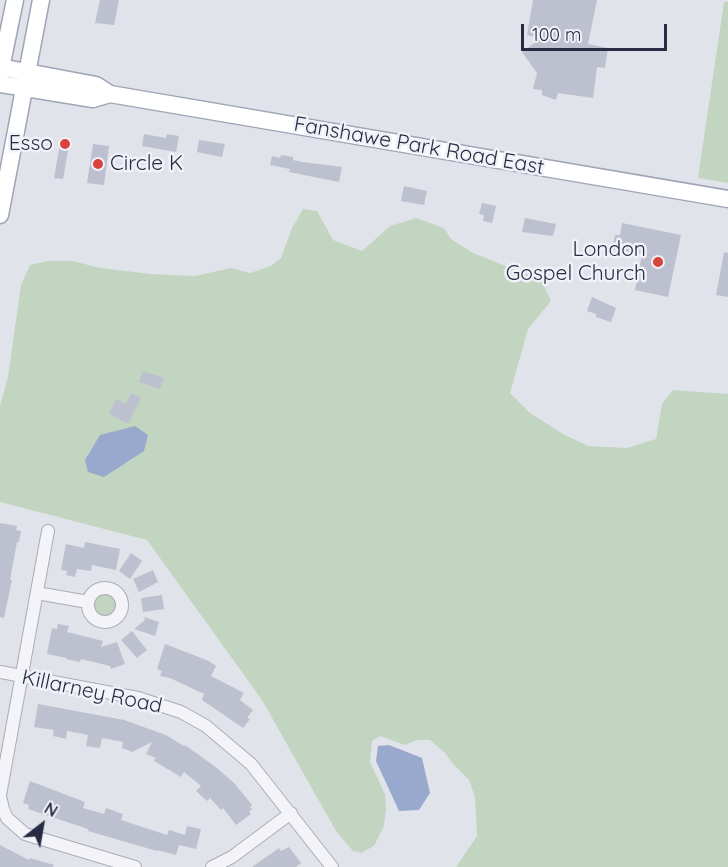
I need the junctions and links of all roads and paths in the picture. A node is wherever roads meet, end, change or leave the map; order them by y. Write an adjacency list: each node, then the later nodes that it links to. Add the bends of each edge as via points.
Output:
1 (15, 0): 3 (main road)
2 (41, 0): 4 (main road)
3 (0, 69): 4 (main road, Fanshawe Park Road East)
4 (25, 80): 5 (main road, Fanshawe Park Road East); 6 (main road, Fanshawe Park Road East, via 93,99 110,94); 7 (main road)
5 (0, 84)
6 (728, 199)
7 (0, 215)
8 (48, 531): 9 (street)
9 (37, 593): 10 (street); 12 (street)
10 (88, 602)
11 (0, 672): 12 (street, Killarney Road)
12 (21, 676): 13 (street); 14 (street, Killarney Road, via 138,698 181,712 206,726 251,764)
13 (0, 796): 15 (street, via 8,818 25,834)
14 (291, 813): 16 (street, via 232,857); 17 (street, Killarney Road)
15 (135, 867)
16 (212, 867)
17 (332, 867)

